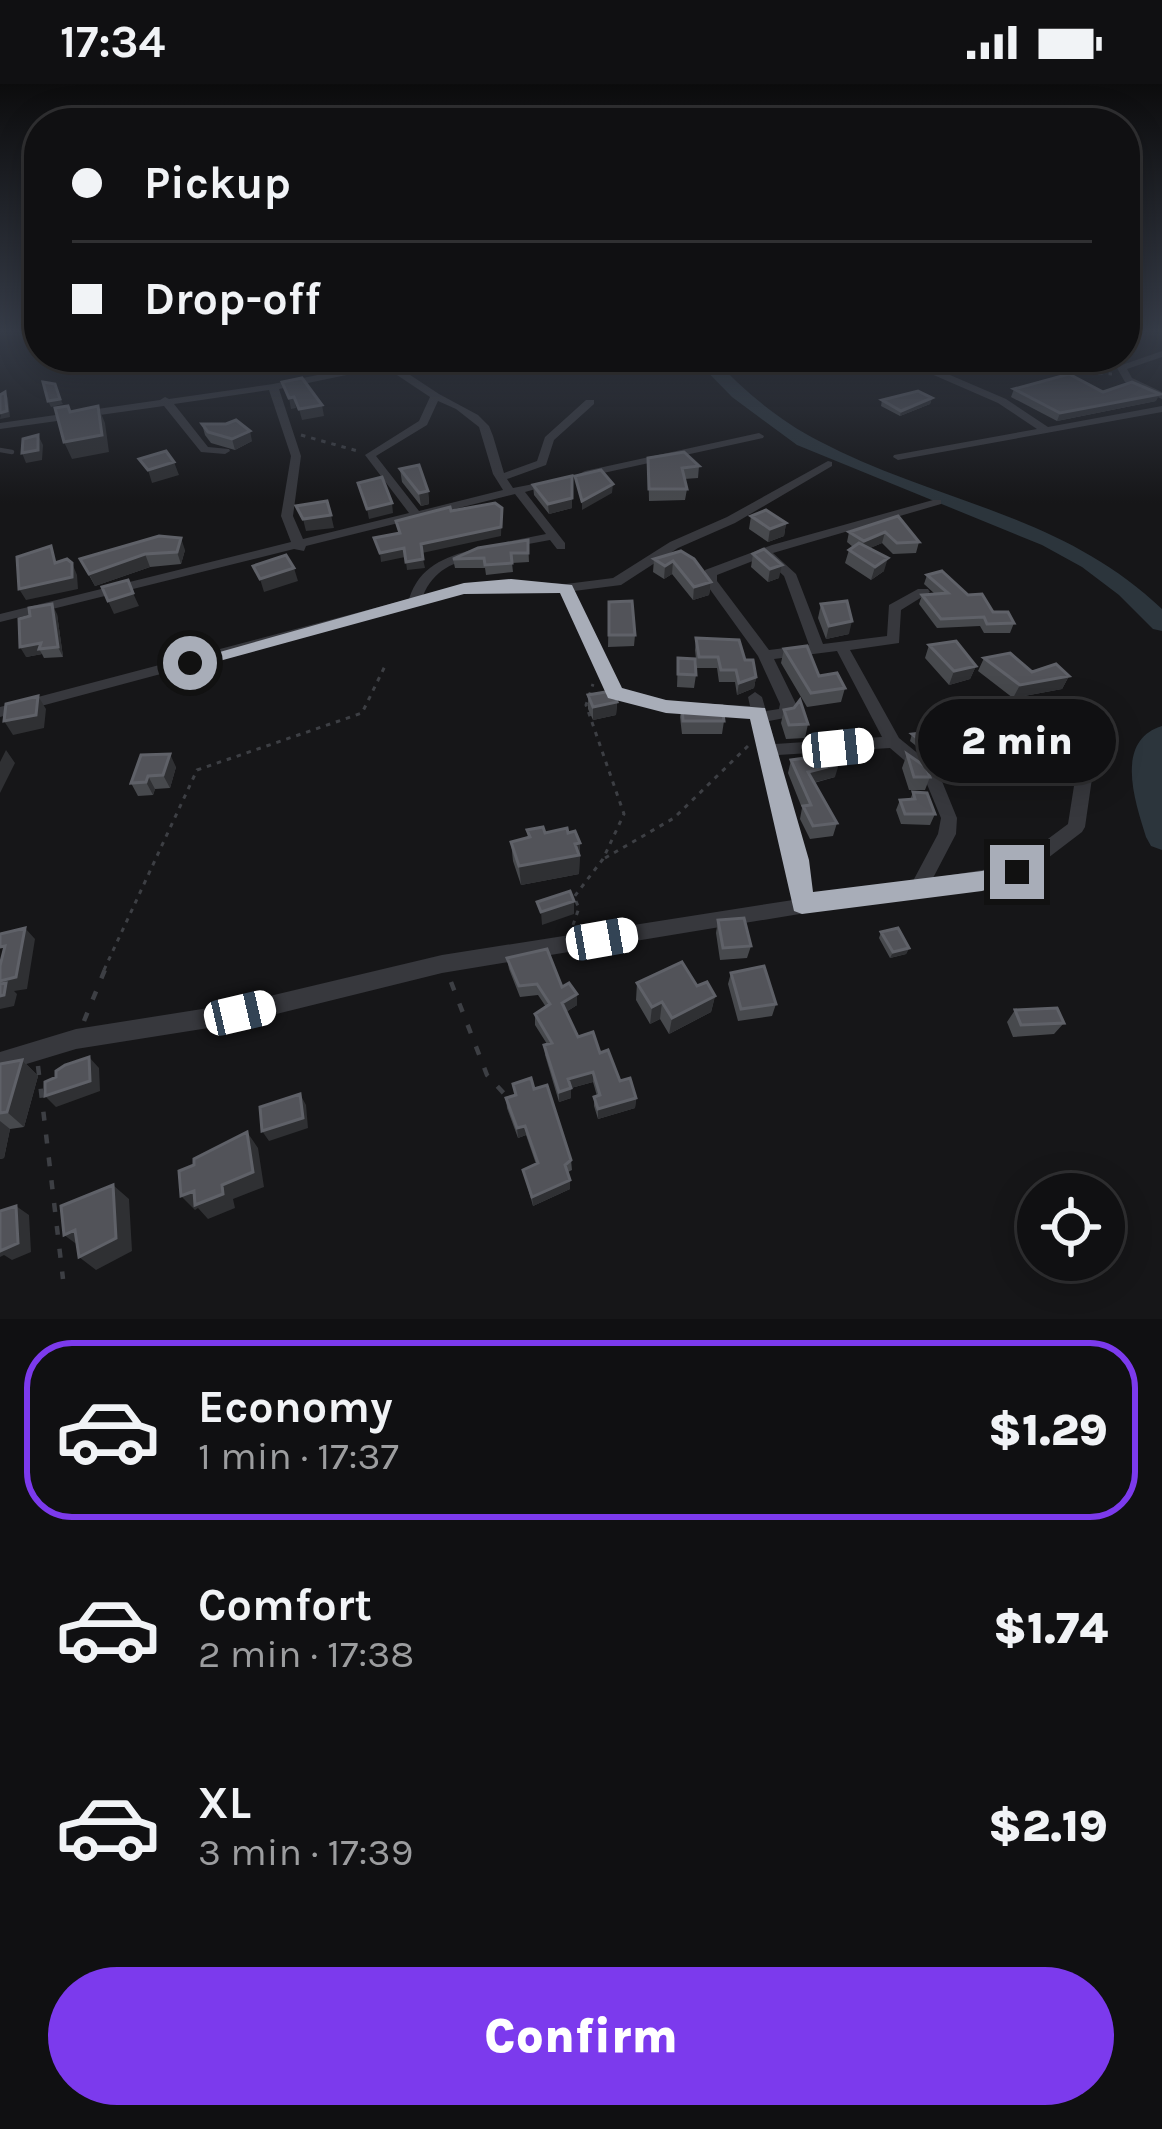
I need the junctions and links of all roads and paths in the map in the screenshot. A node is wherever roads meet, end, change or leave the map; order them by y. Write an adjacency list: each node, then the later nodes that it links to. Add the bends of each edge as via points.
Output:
1 (273, 387): 11 (street)
2 (268, 388): 6 (street)
3 (422, 388): 5 (street)
4 (971, 388): 10 (street)
5 (435, 396): 16 (street, via 423,423); 20 (street, via 480,417)
6 (165, 400): 9 (street); 14 (street, via 205,450)
7 (590, 402): 20 (street, via 549,439 540,465)
8 (1162, 409): 10 (street)
9 (0, 426)
10 (1045, 429): 17 (street)
11 (288, 432): 16 (path); 26 (street, via 296,457 286,515)
12 (759, 436): 19 (street)
13 (0, 450): 15 (lane)
14 (225, 451)
15 (12, 452)
16 (370, 455): 24 (street)
17 (898, 457)
18 (828, 464): 29 (street, via 629,577)
19 (579, 476)
20 (500, 478): 22 (street)
21 (556, 481): 22 (street)
22 (515, 492): 24 (street); 25 (street, via 558,541)
23 (937, 502): 28 (street)
24 (417, 517): 26 (street)
25 (501, 547)
26 (300, 548): 32 (street)
27 (485, 551): 31 (street, via 442,562 424,576)
28 (764, 552): 34 (street, via 790,574); 35 (street, via 709,576)
29 (566, 588): 31 (street, via 511,585); 37 (street)
30 (923, 592): 33 (street, via 894,608 895,640)
31 (416, 599): 38 (street)
32 (0, 618)
33 (842, 648): 34 (street); 42 (street)
34 (818, 650): 35 (street)
35 (765, 655): 40 (street, via 788,707)
36 (385, 666): 48 (path, via 362,713 197,770)
37 (601, 670): 40 (street, via 614,693 635,700); 43 (path, via 586,705 624,814)
38 (8, 710): 41 (street)
39 (1094, 716): 44 (street, via 1076,827 1017,872)
40 (762, 723): 42 (street); 43 (path, via 680,813); 45 (street)
41 (0, 728)
42 (893, 742): 44 (street, via 931,773 949,818)
43 (603, 859): 46 (path, via 574,897)
44 (920, 886): 45 (street)
45 (802, 903): 46 (street)
46 (570, 944): 47 (street)
47 (442, 964): 48 (street, via 240,1013); 51 (path, via 487,1075)
48 (76, 1039): 49 (street)
49 (37, 1052): 50 (street); 52 (path)
50 (0, 1062)
51 (510, 1100)
52 (62, 1279)

